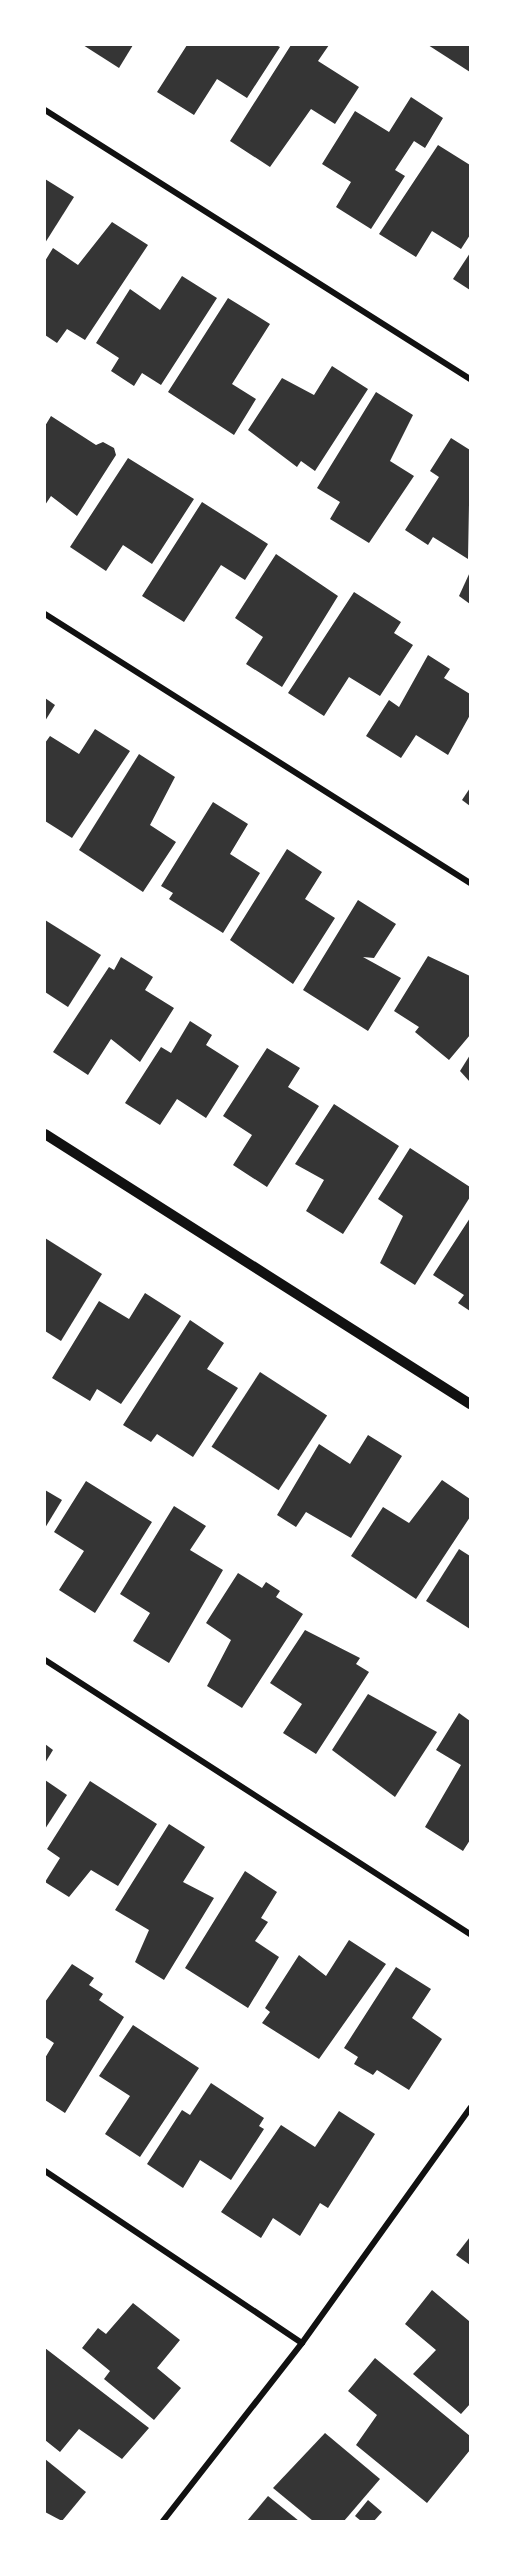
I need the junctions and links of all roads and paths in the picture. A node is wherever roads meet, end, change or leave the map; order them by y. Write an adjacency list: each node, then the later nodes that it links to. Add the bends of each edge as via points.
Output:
1 (45, 110): 2 (street)
2 (470, 379)
3 (45, 614): 4 (street)
4 (470, 884)
5 (45, 1134): 6 (street)
6 (470, 1404)
7 (45, 1660): 8 (street)
8 (470, 1934)
9 (470, 2108): 11 (street)
10 (45, 2171): 11 (street)
11 (303, 2343): 12 (street)
12 (163, 2521)

